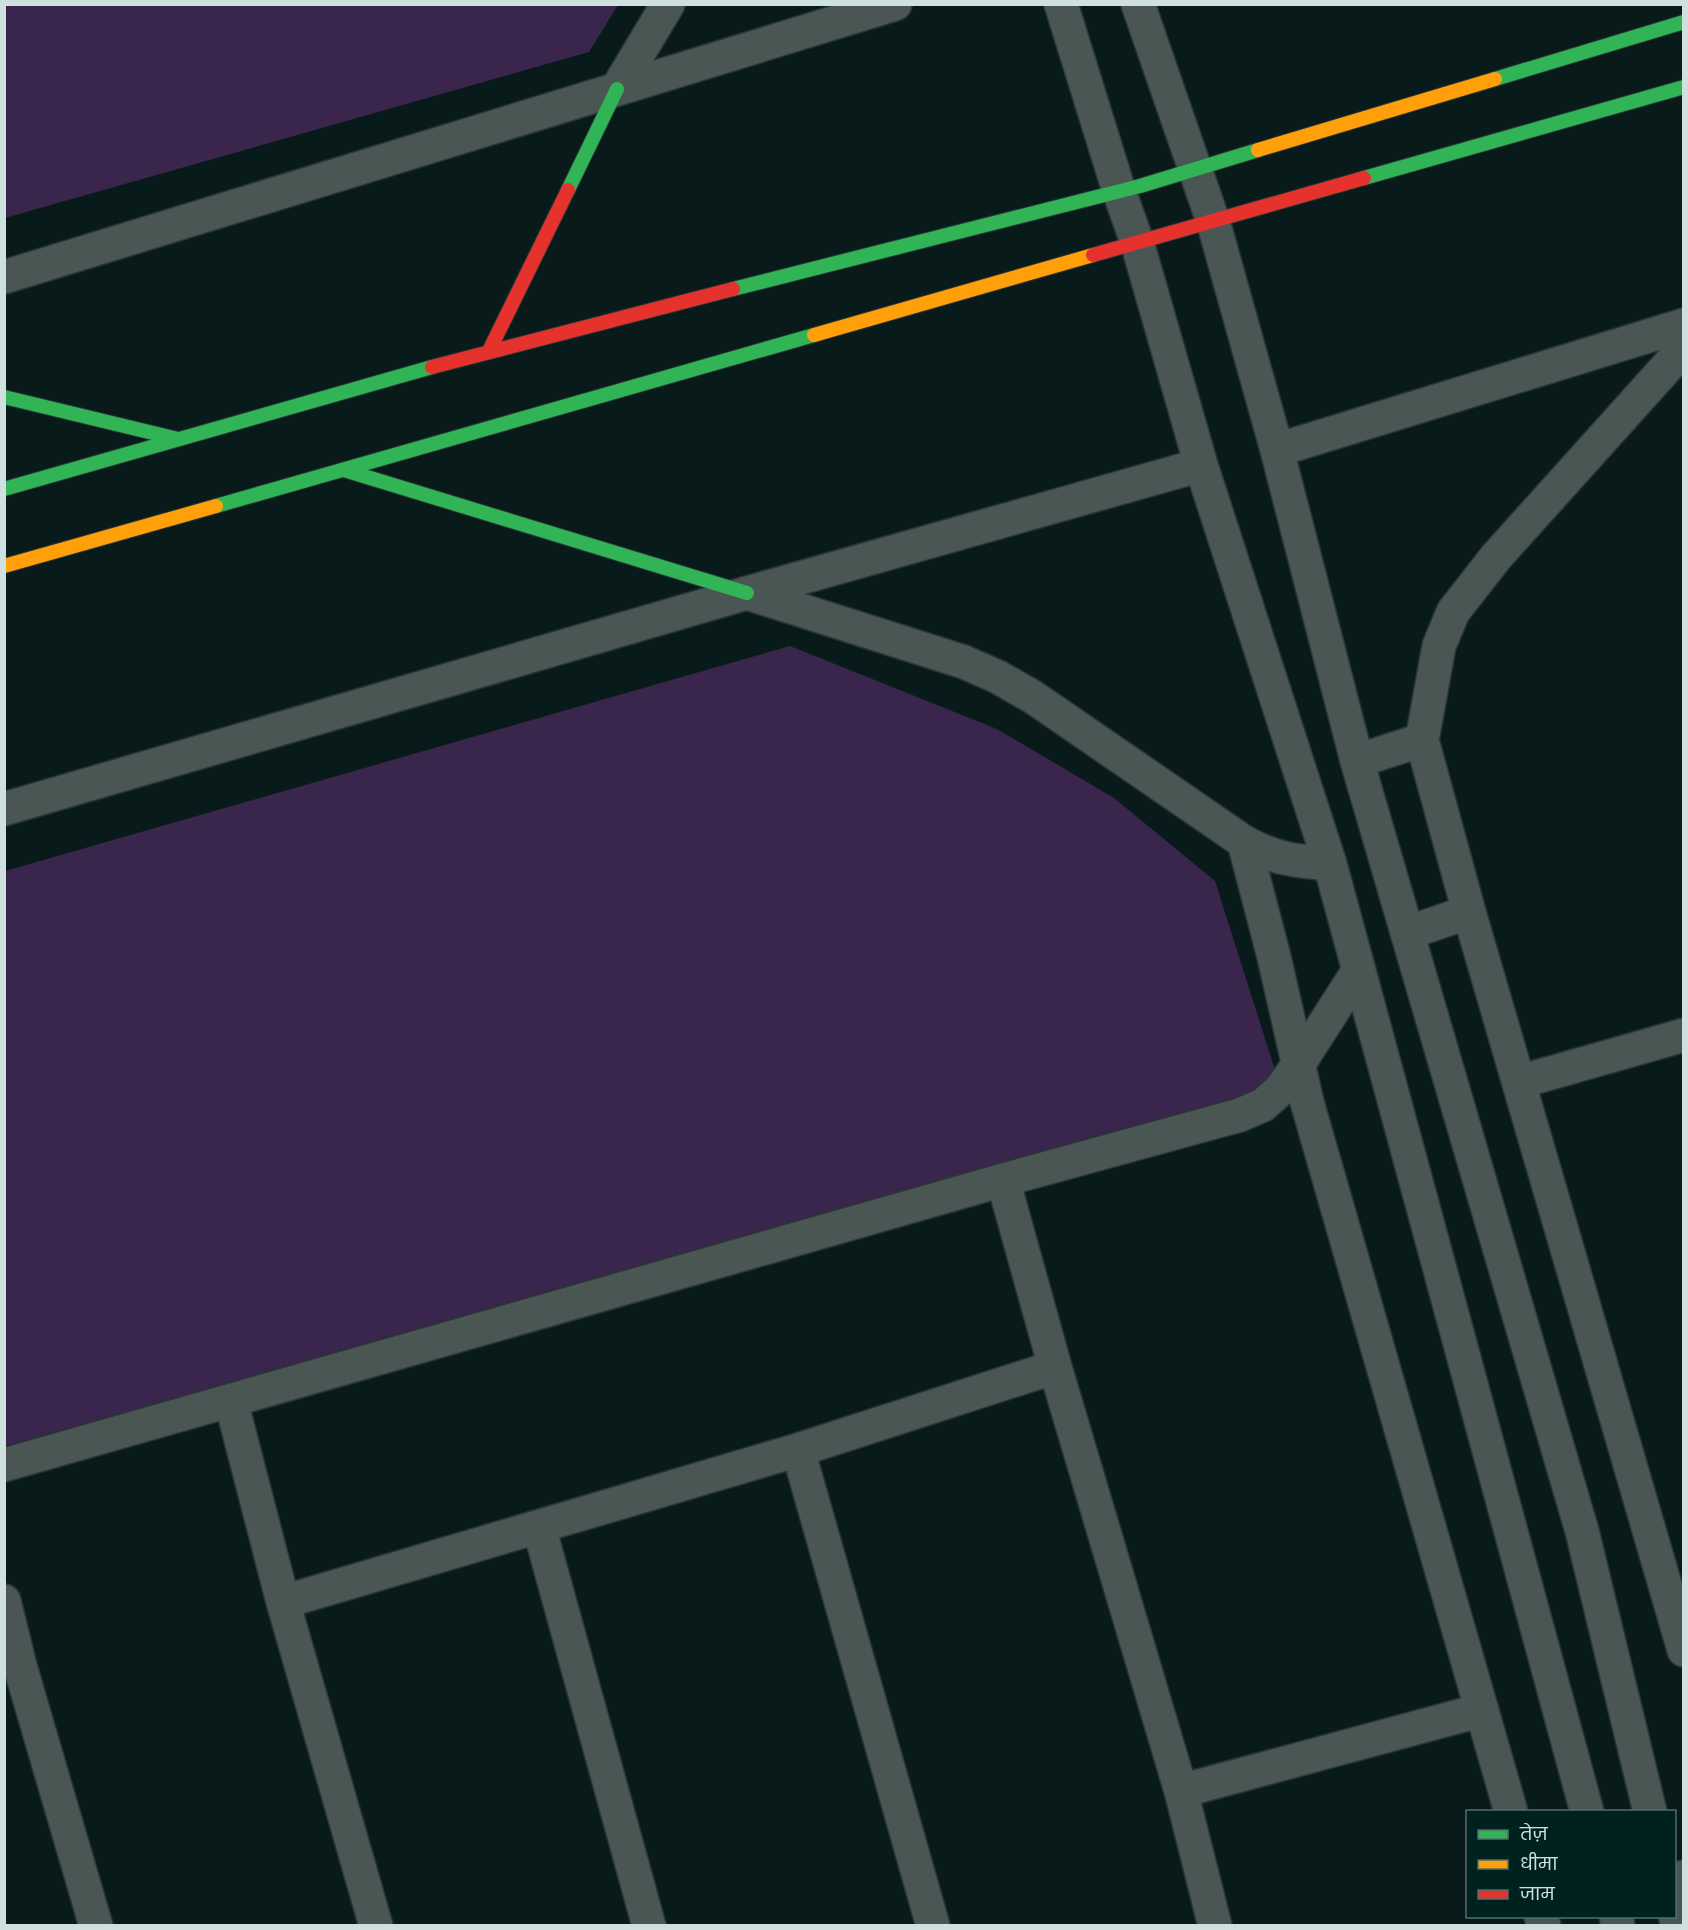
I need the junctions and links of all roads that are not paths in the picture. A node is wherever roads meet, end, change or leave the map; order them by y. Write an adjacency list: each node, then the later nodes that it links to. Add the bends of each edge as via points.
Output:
1 (668, 4): 7 (street)
2 (895, 4): 7 (street)
3 (1061, 4): 9 (street)
4 (1138, 4): 8 (street)
5 (1683, 22): 8 (main road)
6 (1683, 87): 10 (main road)
7 (617, 89): 12 (street); 15 (main road)
8 (1195, 169): 9 (main road); 10 (street)
9 (1119, 191): 11 (street); 15 (main road)
10 (1213, 221): 11 (main road); 18 (street)
11 (1137, 242): 19 (street); 20 (main road)
12 (4, 276)
13 (1683, 325): 18 (street)
14 (1683, 348): 26 (street, via 1496,557 1453,612 1439,646)
15 (489, 351): 17 (main road)
16 (4, 397): 17 (main road)
17 (180, 439): 21 (main road)
18 (1277, 450): 27 (street)
19 (1201, 465): 25 (street); 30 (street)
20 (344, 470): 22 (main road); 25 (main road)
21 (4, 489)
22 (22, 561): 23 (main road); 24 (main road)
23 (4, 566)
24 (4, 580)
25 (747, 594): 28 (street); 29 (street, via 998,676)
26 (1422, 740): 27 (street); 31 (street)
27 (1357, 761): 32 (street)
28 (4, 809)
29 (1244, 842): 30 (street, via 1286,860); 35 (street)
30 (1330, 864): 33 (street)
31 (1468, 912): 32 (street); 36 (street)
32 (1407, 933): 51 (street, via 1581,1531)
33 (1359, 970): 35 (street); 50 (street)
34 (1683, 1035): 36 (street)
35 (1299, 1065): 37 (street, via 1269,1100 1239,1115); 47 (street, via 1306,1102)
36 (1519, 1082): 45 (street)
37 (1003, 1180): 38 (street); 39 (street)
38 (1055, 1367): 40 (street); 48 (street)
39 (231, 1401): 41 (street); 44 (street)
40 (798, 1450): 42 (street); 55 (street)
41 (4, 1466)
42 (539, 1527): 44 (street); 54 (street)
43 (4, 1601): 46 (street)
44 (283, 1602): 53 (street)
45 (1683, 1650)
46 (12, 1668): 52 (street)
47 (1482, 1710): 48 (street); 49 (street)
48 (1181, 1791): 56 (street)
49 (1510, 1810)
50 (1586, 1810)
51 (1650, 1810)
52 (96, 1926)
53 (376, 1926)
54 (650, 1926)
55 (933, 1926)
56 (1215, 1926)

